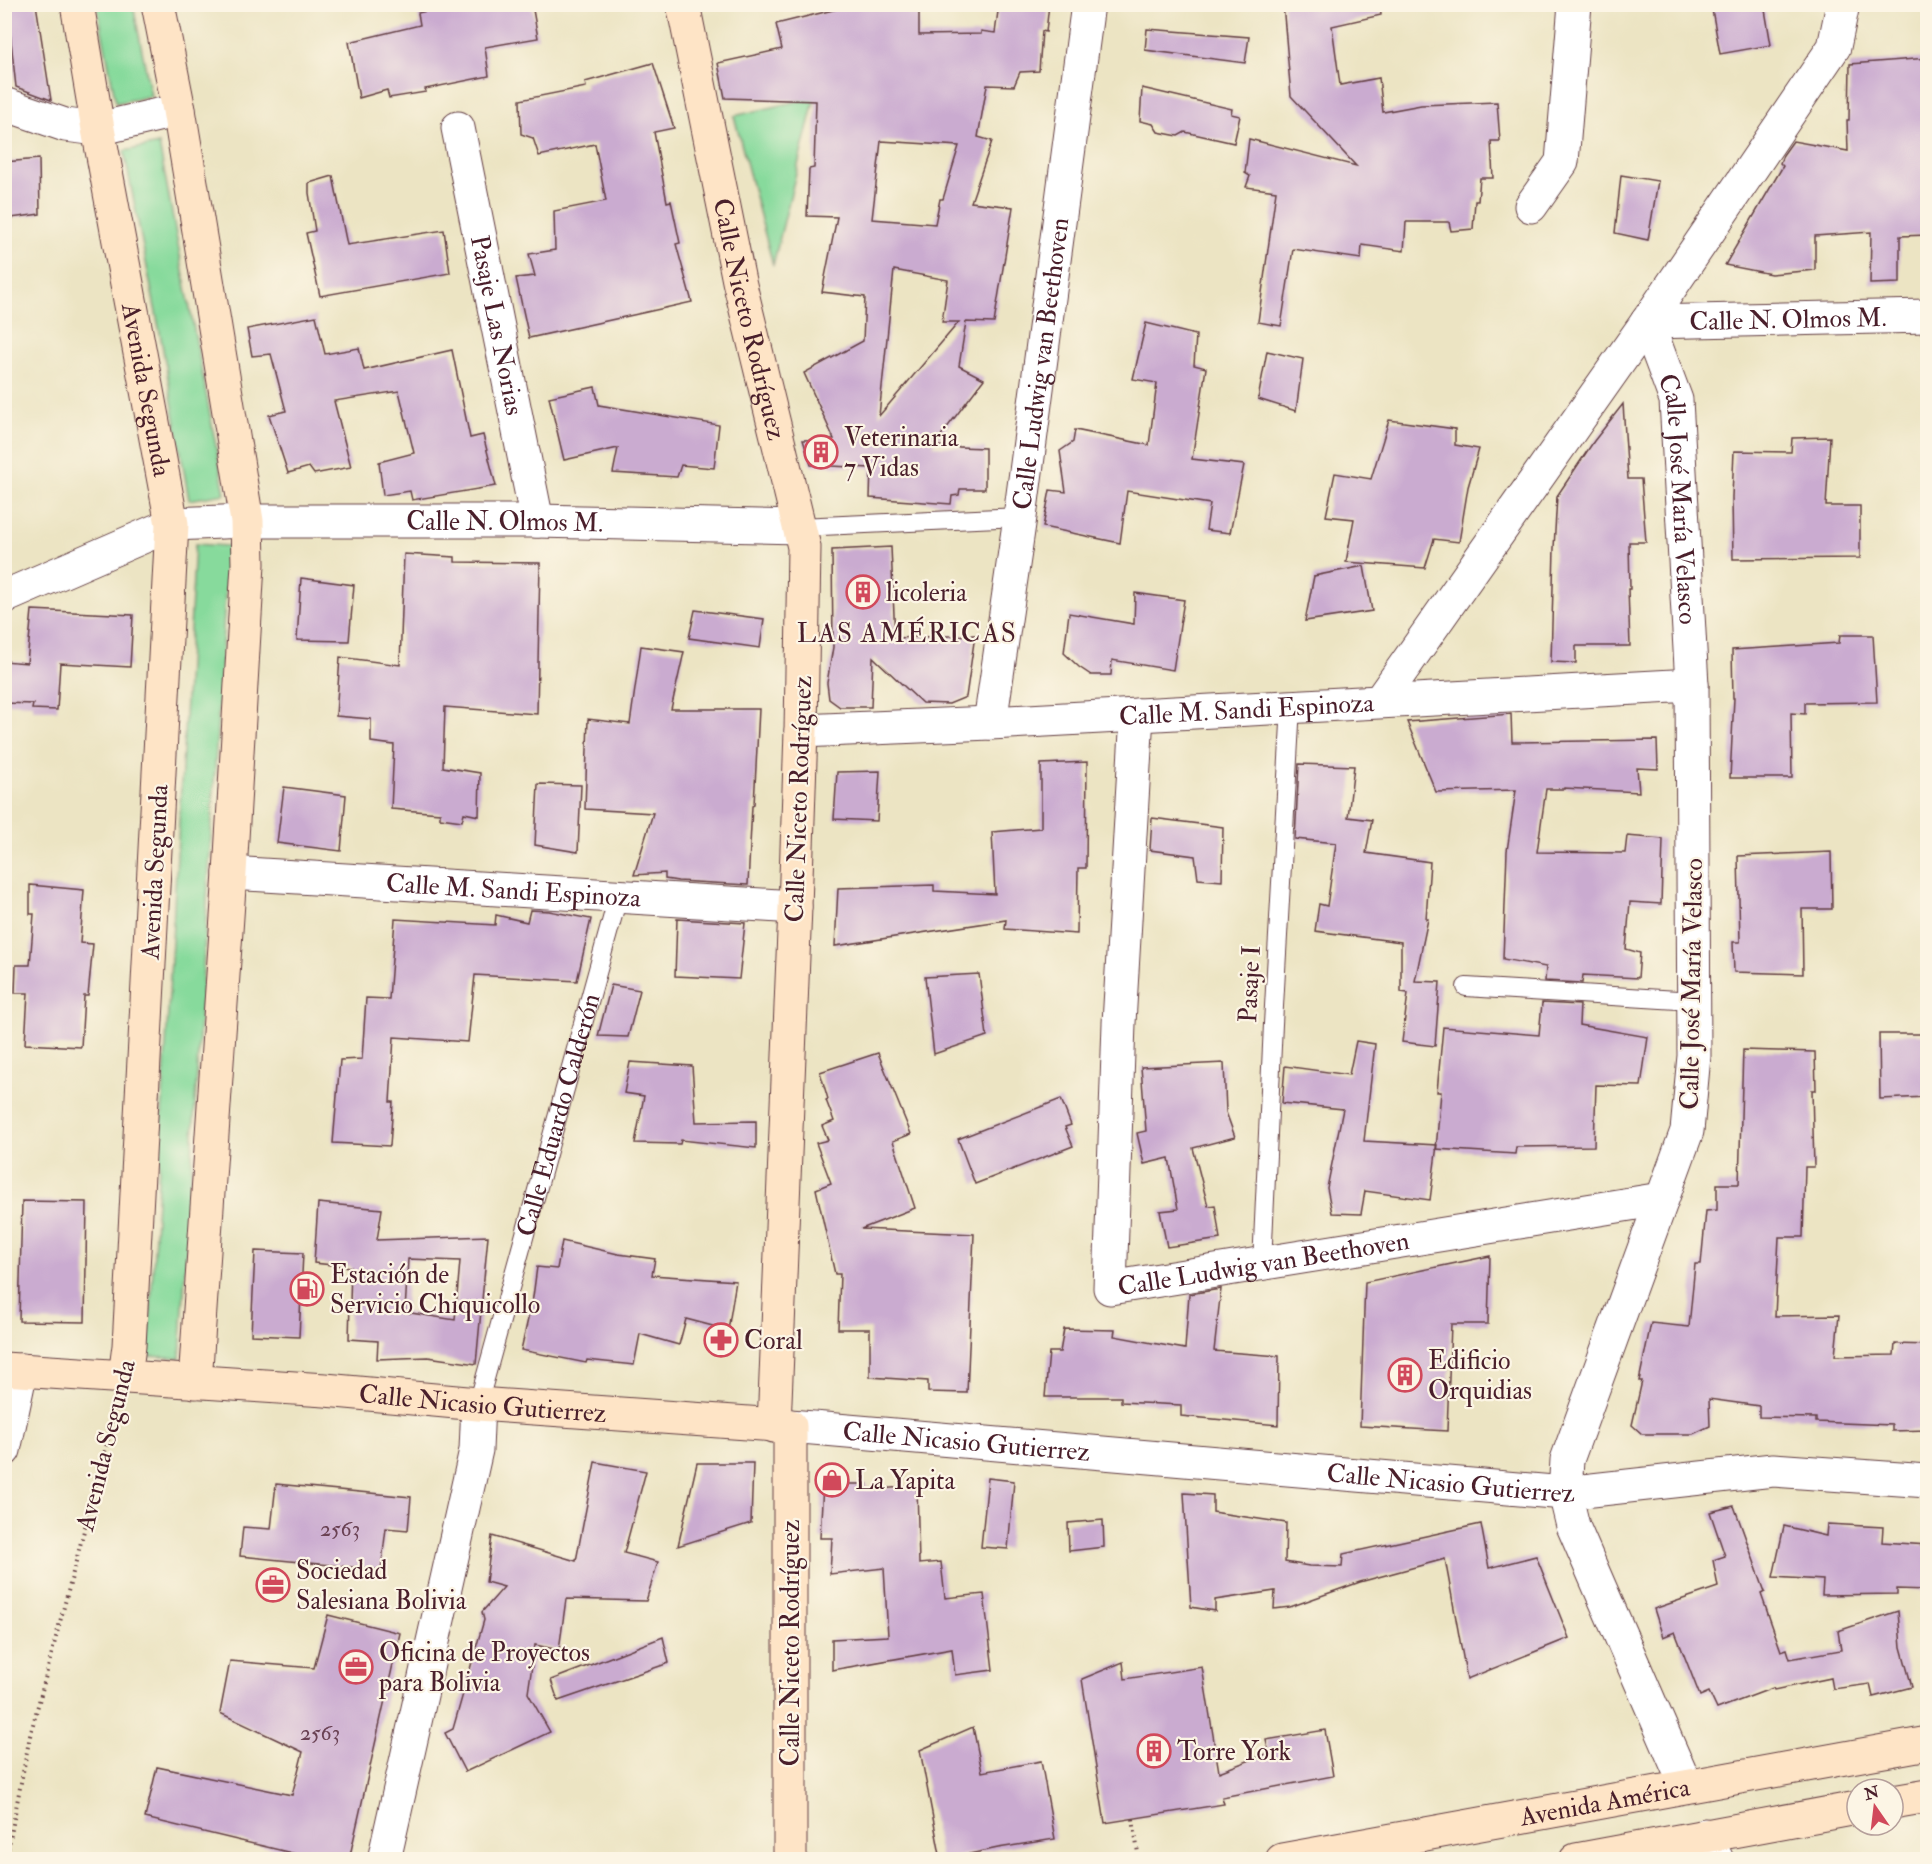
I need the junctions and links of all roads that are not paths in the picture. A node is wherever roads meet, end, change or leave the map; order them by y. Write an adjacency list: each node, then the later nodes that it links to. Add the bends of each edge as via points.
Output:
1 (77, 4): 10 (main road, Avenida Segunda)
2 (158, 4): 8 (main road)
3 (683, 4): 18 (main road, Calle Niceto Rodríguez, via 739,281)
4 (1088, 4): 14 (street, Calle Ludwig van Beethoven)
5 (1575, 4): 11 (street, via 1562,162)
6 (1844, 4): 13 (street, Calle José María Velasco, via 1834,47)
7 (4, 104): 10 (street, via 65,125)
8 (179, 110): 10 (street); 15 (main road)
9 (458, 128): 16 (street, Pasaje Las Norias)
10 (98, 129): 17 (main road, Avenida Segunda)
11 (1531, 206)
12 (1928, 316): 13 (street, Calle N. Olmos M.)
13 (1647, 322): 20 (street, Calle José María Velasco, via 1676,400); 21 (street, Calle José María Velasco)
14 (1020, 517): 18 (lane, Calle N. Olmos M.); 24 (street, Calle Ludwig van Beethoven)
15 (247, 521): 16 (street, Calle N. Olmos M.); 17 (street, Calle N. Olmos M.); 26 (main road, via 248,564)
16 (537, 521): 18 (street, Calle N. Olmos M.)
17 (172, 524): 19 (street, Calle N. Olmos M.); 34 (main road, Avenida Segunda)
18 (799, 527): 25 (main road, Calle Niceto Rodríguez, via 804,547)
19 (4, 597)
20 (1692, 685): 21 (street, Calle M. Sandi Espinoza); 30 (street, Calle José María Velasco)
21 (1380, 701): 22 (street, Calle M. Sandi Espinoza)
22 (1291, 706): 23 (street, Calle M. Sandi Espinoza); 32 (lane, Pasaje I)
23 (1137, 715): 24 (street, Calle M. Sandi Espinoza); 32 (street, Calle Ludwig van Beethoven, via 1119,1023 1110,1288)
24 (990, 723): 25 (street, Calle M. Sandi Espinoza)
25 (801, 730): 28 (main road, Calle Niceto Rodríguez)
26 (230, 873): 27 (street, Calle M. Sandi Espinoza); 35 (main road)
27 (618, 897): 28 (street, Calle M. Sandi Espinoza); 36 (lane, Calle Eduardo Calderón)
28 (795, 907): 37 (main road, Calle Niceto Rodríguez)
29 (1466, 987): 30 (lane)
30 (1694, 1001): 31 (street, Calle José María Velasco, via 1687,1131)
31 (1661, 1199): 32 (street, Calle Ludwig van Beethoven); 40 (street, Calle José María Velasco, via 1567,1460)
32 (1262, 1264)
33 (13, 1370): 34 (main road, Calle Nicasio Gutierrez); 38 (street)
34 (125, 1376): 35 (main road, Calle Nicasio Gutierrez)
35 (195, 1382): 36 (main road, Calle Nicasio Gutierrez)
36 (478, 1404): 37 (main road, Calle Nicasio Gutierrez); 47 (street, Calle Eduardo Calderón, via 476,1450)
37 (782, 1426): 40 (street, Calle Nicasio Gutierrez); 48 (main road, Calle Niceto Rodríguez)
38 (4, 1450)
39 (1928, 1481): 40 (street, Calle Nicasio Gutierrez, via 1773,1470)
40 (1565, 1493): 42 (street, Calle José María Velasco, via 1573,1526)
41 (1928, 1743): 42 (main road, Avenida América)
42 (1686, 1786): 49 (main road, Avenida América)
43 (1928, 1796): 44 (main road)
44 (1905, 1800)
45 (1845, 1811): 46 (main road, Avenida América)
46 (1711, 1847): 50 (main road, Avenida América)
47 (384, 1860)
48 (790, 1860)
49 (1282, 1860)
50 (1576, 1860)

